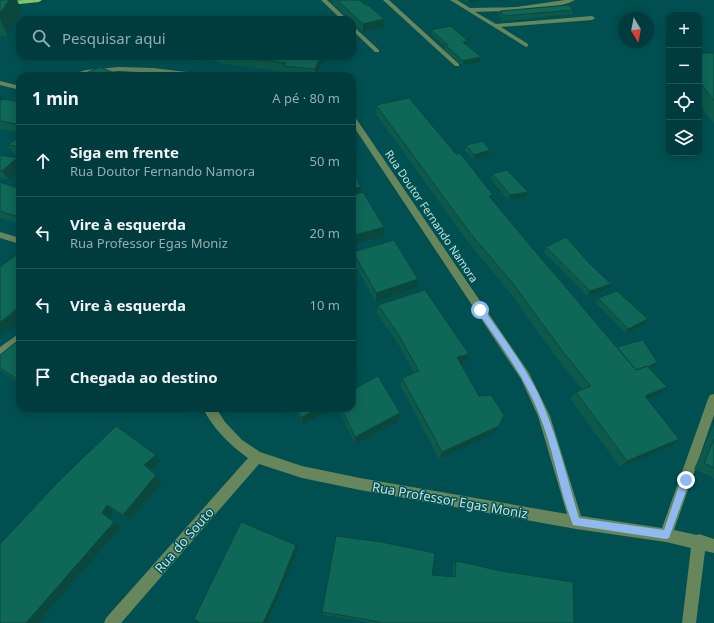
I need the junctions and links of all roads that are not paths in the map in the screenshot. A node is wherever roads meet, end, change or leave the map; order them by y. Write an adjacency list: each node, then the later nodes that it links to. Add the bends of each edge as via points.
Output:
1 (39, 0): 7 (main road)
2 (321, 0): 3 (street)
3 (325, 0): 9 (street)
4 (386, 0): 15 (street)
5 (454, 0): 8 (street)
6 (572, 0): 8 (street, via 516,9)
7 (0, 4)
8 (469, 10): 11 (street)
9 (341, 16)
10 (592, 18): 11 (street)
11 (495, 26): 13 (street)
12 (356, 31): 14 (street)
13 (526, 45)
14 (377, 51)
15 (458, 65)
16 (87, 72): 17 (street, via 126,68)
17 (165, 72)
18 (0, 83): 19 (street)
19 (16, 87)
20 (356, 125): 28 (street, Rua Doutor Fernando Namora, via 528,382 544,416)
21 (0, 235): 22 (street)
22 (16, 240)
23 (16, 340): 24 (street)
24 (0, 353)
25 (714, 398): 29 (street)
26 (211, 412): 27 (street, Rua Professor Egas Moniz, via 238,444)
27 (257, 457): 28 (street, Rua Professor Egas Moniz, via 331,479); 32 (street, Rua do Souto)
28 (576, 522): 29 (street, Rua Professor Egas Moniz)
29 (666, 535): 30 (street, Rua Professor Egas Moniz)
30 (699, 541): 31 (street, Rua Professor Egas Moniz); 33 (street)
31 (714, 546)
32 (111, 623)
33 (689, 623)

